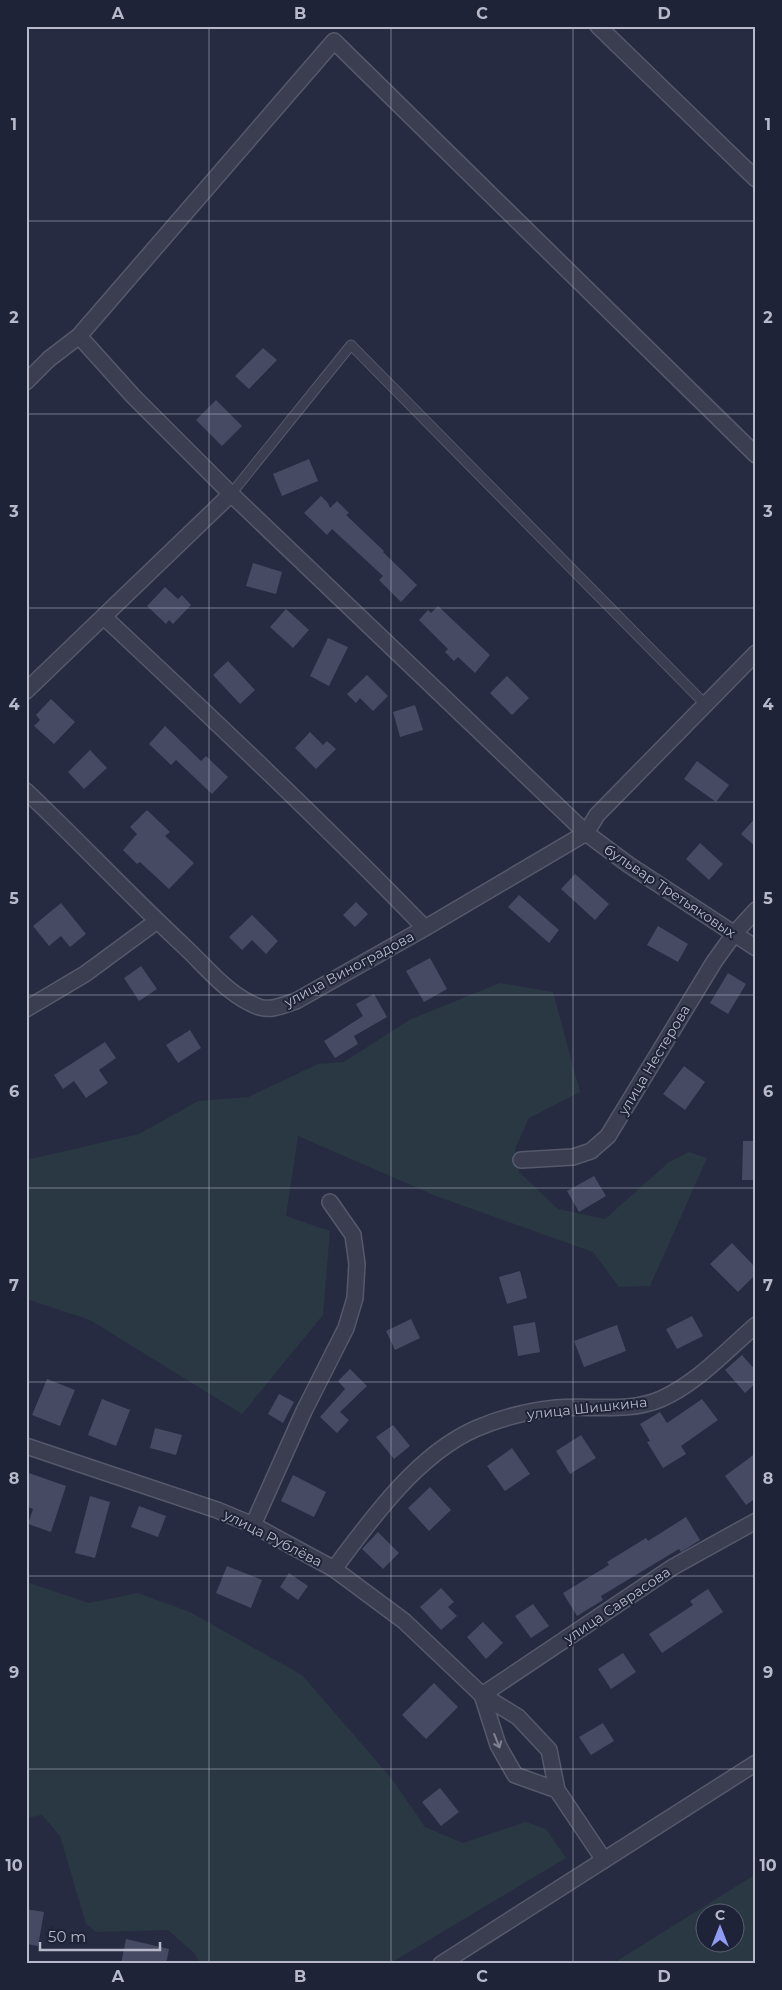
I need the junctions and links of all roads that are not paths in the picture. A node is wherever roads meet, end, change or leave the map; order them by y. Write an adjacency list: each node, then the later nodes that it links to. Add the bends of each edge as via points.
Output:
1 (598, 26): 3 (street)
2 (334, 34): 4 (street); 6 (street)
3 (756, 179)
4 (79, 336): 5 (street); 7 (street, бульвар Третьяковых, via 133,396)
5 (26, 382)
6 (756, 455)
7 (231, 494): 8 (street); 11 (lane, via 351,346); 13 (street, бульвар Третьяковых)
8 (104, 617): 10 (street); 16 (street, via 350,850)
9 (756, 653): 11 (street)
10 (26, 692)
11 (706, 704): 13 (street, via 597,815)
12 (26, 791): 15 (street, улица Виноградова)
13 (586, 833): 16 (street, улица Виноградова); 17 (street, бульвар Третьяковых)
14 (756, 910): 17 (street, улица Нестерова)
15 (157, 921): 16 (street, улица Виноградова, via 234,994 260,1008 276,1008 296,1001); 19 (street, via 85,974)
16 (425, 928)
17 (734, 934): 18 (street, бульвар Третьяковых); 20 (street, улица Нестерова, via 608,1136 591,1151 573,1157)
18 (756, 948)
19 (26, 1009)
20 (521, 1160)
21 (330, 1202): 25 (street, via 354,1235 356,1298 346,1328)
22 (756, 1325): 26 (street, улица Шишкина, via 692,1381 660,1400 635,1406 556,1408 511,1416 474,1429 416,1471 370,1521)
23 (26, 1446): 25 (street, улица Рублёва, via 152,1486)
24 (756, 1521): 27 (street, улица Саврасова, via 673,1567)
25 (252, 1526): 26 (street, улица Рублёва)
26 (334, 1569): 27 (street, улица Рублёва, via 404,1621)
27 (482, 1695): 29 (street, улица Рублёва, via 518,1717 549,1750); 29 (street, one-way to 29, via 498,1745 515,1775)
28 (756, 1763): 30 (street)
29 (557, 1790): 30 (street)
30 (604, 1860): 31 (street)
31 (441, 1964)

